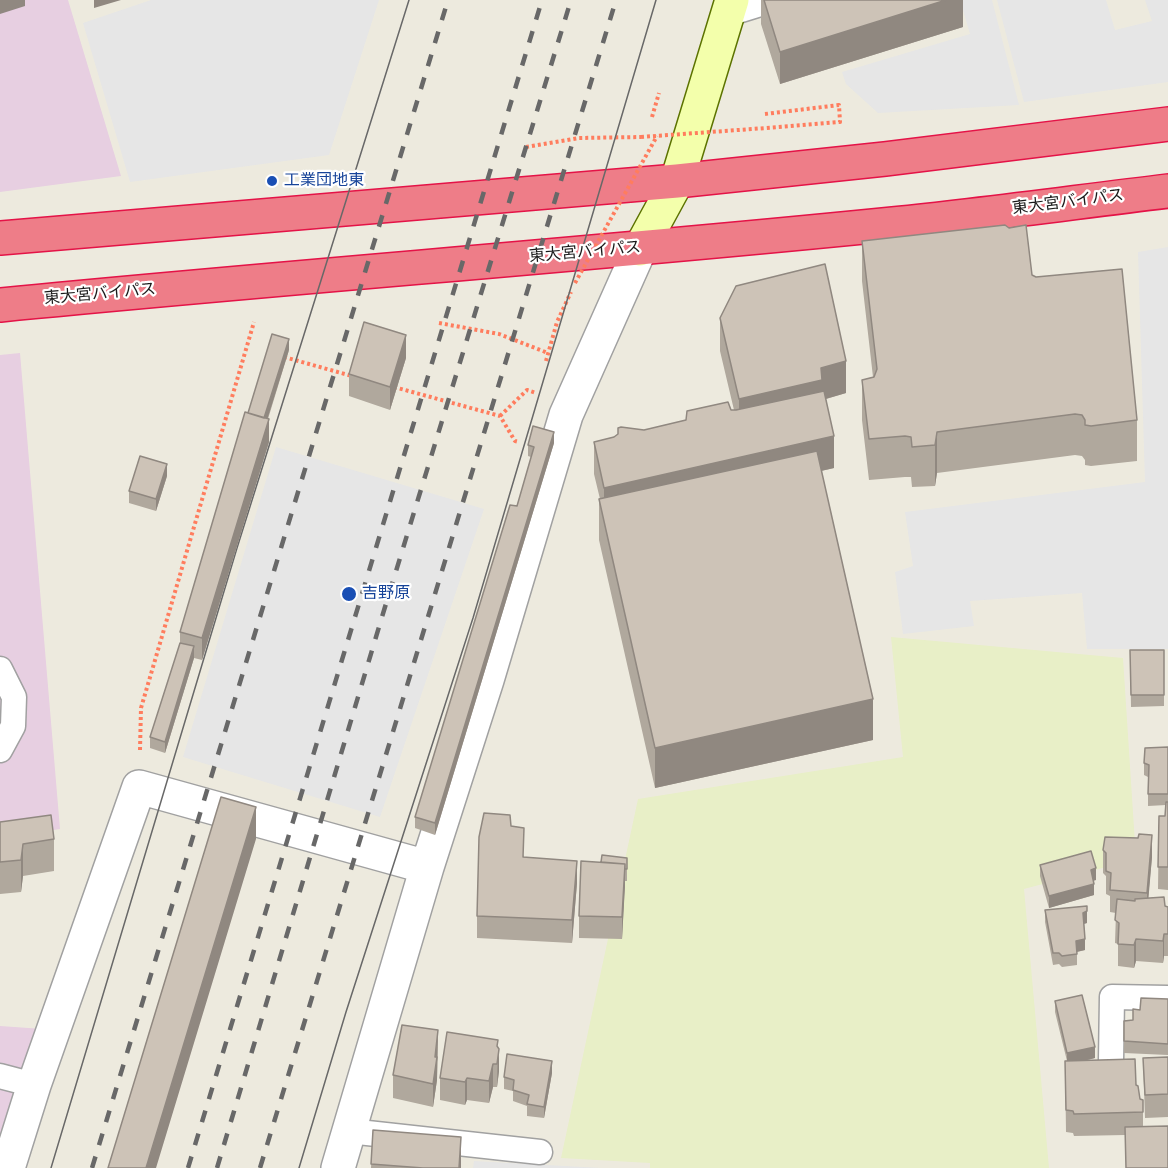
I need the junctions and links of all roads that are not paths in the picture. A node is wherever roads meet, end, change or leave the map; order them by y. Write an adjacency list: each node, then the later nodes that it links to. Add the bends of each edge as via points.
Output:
1 (773, 0): 2 (lane)
2 (730, 7): 4 (street)
3 (1168, 124): 4 (highway)
4 (676, 181): 6 (highway); 7 (street)
5 (1168, 190): 7 (highway, 東大宮バイパス, via 897,224)
6 (0, 238)
7 (640, 249): 8 (highway, 東大宮バイパス); 11 (street, via 566,415)
8 (0, 305)
9 (0, 669): 10 (lane, via 14,698 13,726)
10 (0, 750)
11 (427, 867): 15 (street, via 139,787); 16 (street)
12 (1168, 998): 13 (lane, via 1112,997)
13 (1111, 1061)
14 (0, 1076): 15 (lane)
15 (34, 1085): 18 (street)
16 (349, 1131): 17 (lane); 19 (street)
17 (540, 1152)
18 (8, 1168)
19 (338, 1168)

